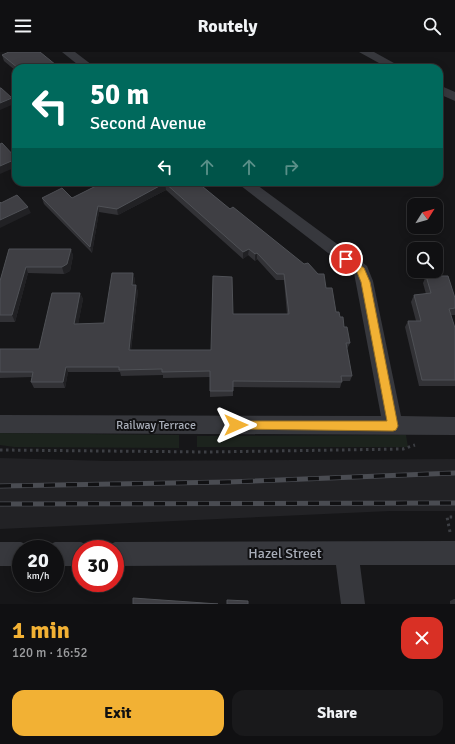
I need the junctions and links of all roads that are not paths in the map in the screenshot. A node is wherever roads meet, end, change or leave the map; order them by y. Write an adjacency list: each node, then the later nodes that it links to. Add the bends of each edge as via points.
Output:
1 (68, 52): 3 (street)
2 (365, 52): 4 (street)
3 (84, 64)
4 (389, 64)
5 (443, 91): 6 (street)
6 (455, 97)
7 (248, 186): 9 (street, via 361,270 366,282)
8 (0, 424): 9 (street, Railway Terrace)
9 (393, 426): 10 (street, Railway Terrace)
10 (455, 426)
11 (346, 553): 12 (street, Hazel Street); 15 (street, Hazel Street); 16 (street)
12 (455, 553)
13 (0, 554): 14 (street)
14 (12, 554)
15 (124, 554)
16 (353, 604)

